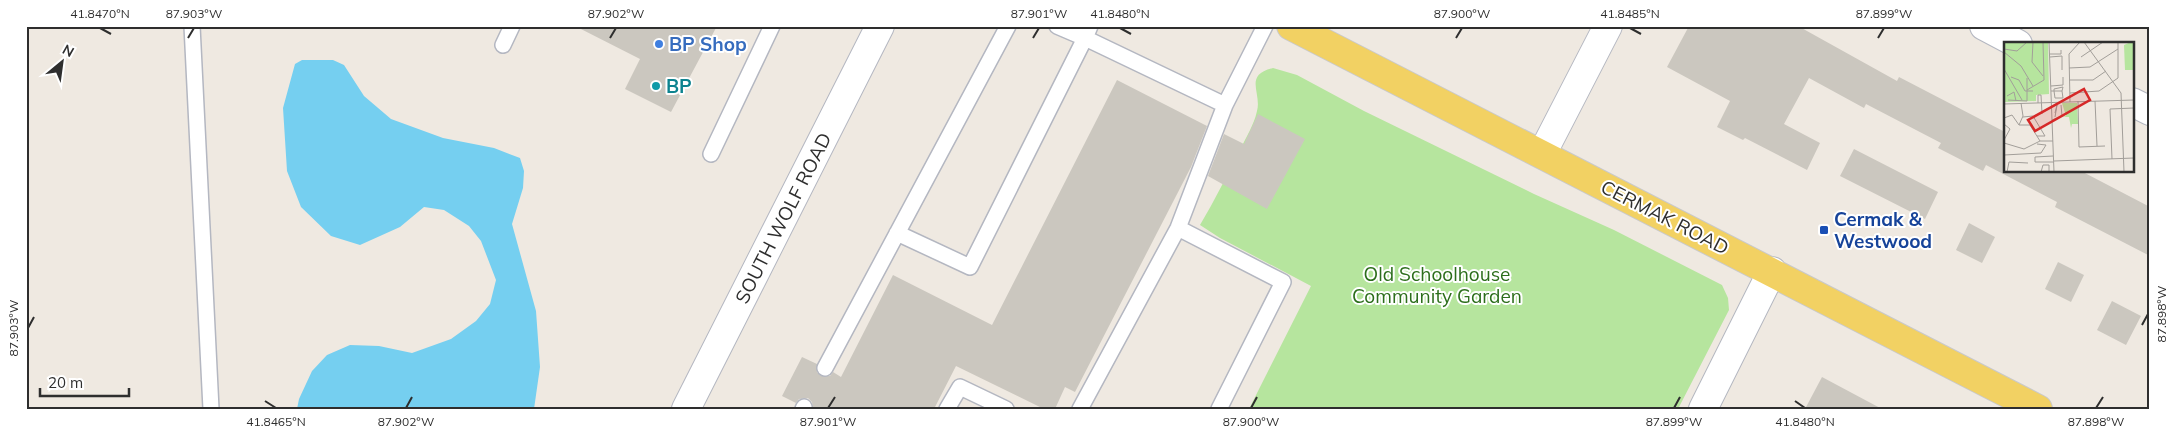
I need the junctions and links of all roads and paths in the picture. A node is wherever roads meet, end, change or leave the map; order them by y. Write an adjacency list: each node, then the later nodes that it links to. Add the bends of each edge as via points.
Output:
1 (192, 26): 25 (lane)
2 (512, 26): 14 (lane)
3 (772, 26): 18 (lane)
4 (1008, 26): 21 (lane)
5 (1057, 26): 11 (lane)
6 (1265, 26): 16 (lane)
7 (1291, 26): 12 (main road, CERMAK ROAD)
8 (1608, 26): 19 (main road)
9 (1984, 26): 13 (main road)
10 (878, 27): 24 (main road, SOUTH WOLF ROAD)
11 (1087, 32): 16 (lane); 21 (lane, via 970,267)
12 (1323, 33): 19 (main road, CERMAK ROAD)
13 (2014, 42)
14 (504, 45)
15 (2134, 103): 17 (main road)
16 (1225, 105): 20 (lane)
17 (2150, 111)
18 (711, 154)
19 (1542, 154): 22 (main road, CERMAK ROAD)
20 (1178, 228): 28 (lane); 29 (lane, via 1284,282)
21 (897, 233): 23 (lane)
22 (1772, 271): 30 (main road); 31 (main road, CERMAK ROAD)
23 (825, 368)
24 (688, 408)
25 (211, 409)
26 (947, 409): 27 (lane, via 960,387)
27 (1006, 409)
28 (1080, 409)
29 (1219, 409)
30 (1703, 409)
31 (2038, 409)

